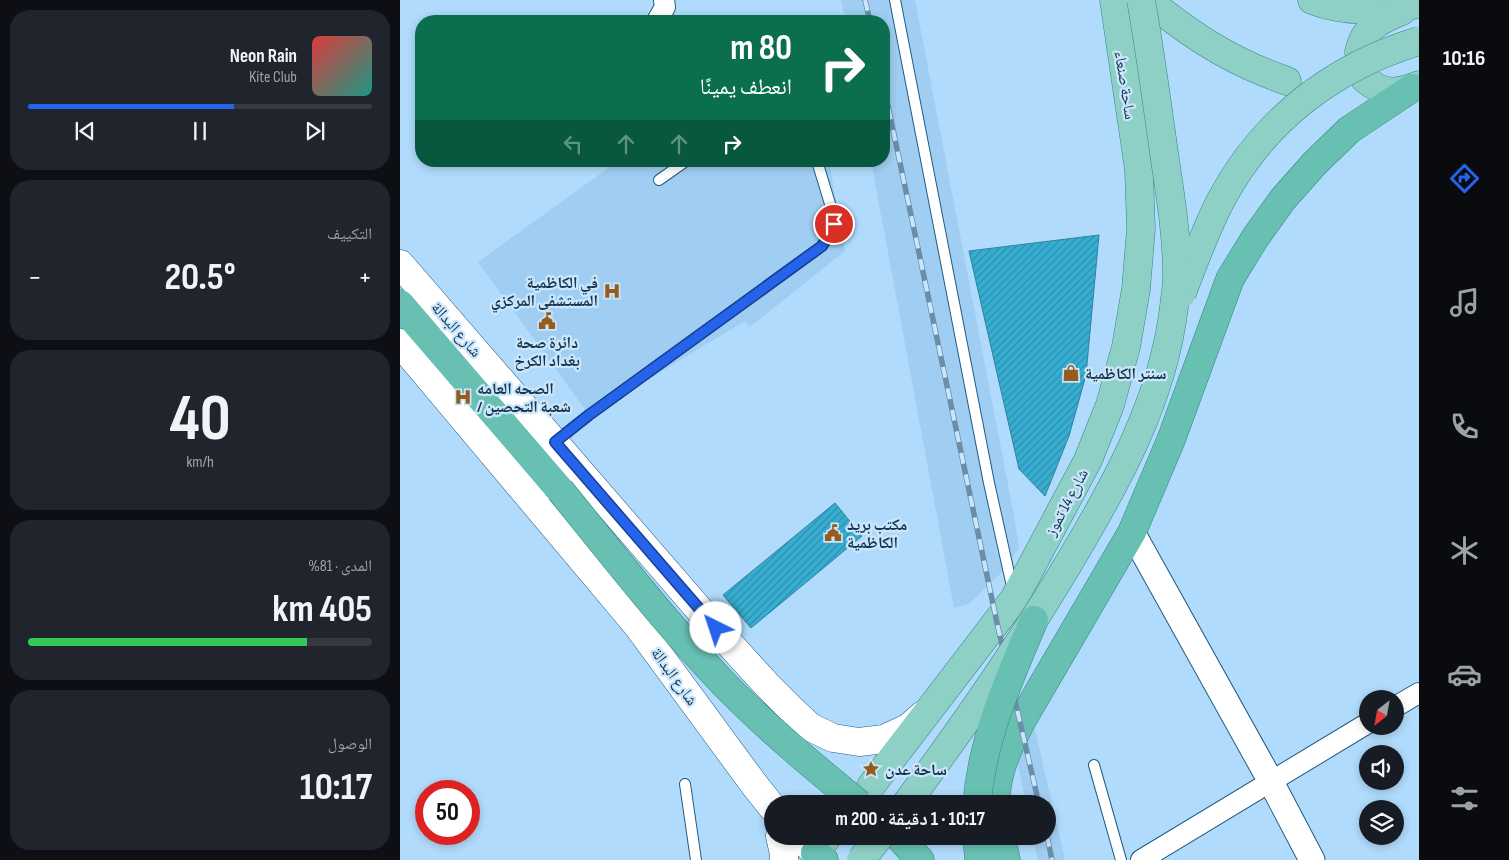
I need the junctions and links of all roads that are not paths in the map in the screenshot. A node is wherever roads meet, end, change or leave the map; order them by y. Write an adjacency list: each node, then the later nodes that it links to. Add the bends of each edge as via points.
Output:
1 (664, 0): 7 (street, via 665,7)
2 (895, 0): 23 (lane)
3 (1114, 0): 15 (main road, ساحة صنعاء)
4 (1312, 0): 6 (main road, via 1366,10)
5 (1150, 4): 10 (main road, via 1229,57); 19 (main road, bridge, via 1156,98 1175,234 1177,277)
6 (1417, 4): 9 (main road, via 1374,24 1366,32)
7 (660, 15)
8 (1419, 41): 19 (main road, bridge, via 1369,59 1337,76 1307,96 1258,144 1238,171 1214,215)
9 (1359, 52)
10 (1287, 81)
11 (1415, 86): 12 (main road, via 1394,91 1374,85); 22 (highway, via 1349,130 1283,199 1255,238 1230,279 1171,440)
12 (1340, 90)
13 (677, 167): 16 (lane)
14 (819, 167): 21 (lane, via 834,217 832,230 822,246)
15 (1139, 170): 23 (main road, شارع 14 تموز, via 1141,229 1136,289 1126,348 1110,405 1088,460)
16 (659, 180)
17 (400, 264): 21 (main road, شارع البدالة)
18 (400, 304): 33 (highway, bridge, via 699,657 753,713 782,740)
19 (1172, 318): 24 (main road, bridge, via 1157,383 1129,454 1114,486)
20 (400, 343): 31 (main road, شارع البدالة, via 637,625)
21 (555, 442): 27 (main road, شارع البدالة, via 716,628 810,727 833,738 859,742 884,739 908,728)
22 (1132, 532): 30 (street); 36 (highway, via 1020,722 1006,750)
23 (1014, 599): 27 (main road, شارع 14 تموز)
24 (1034, 620): 34 (main road, bridge); 35 (highway, bridge, via 987,741)
25 (1419, 692): 26 (street)
26 (1404, 701)
27 (927, 711): 33 (main road, شارع 14 تموز)
28 (1359, 728): 30 (street)
29 (1094, 765): 50 (lane)
30 (1270, 780): 51 (street); 52 (street)
31 (753, 783): 37 (main road); 38 (main road)
32 (685, 784): 44 (lane)
33 (872, 788)
34 (913, 795)
35 (978, 795)
36 (997, 795)
37 (764, 797)
38 (764, 804)
39 (782, 845): 45 (main road)
40 (873, 845): 46 (main road, bridge)
41 (906, 845): 47 (highway)
42 (978, 845): 48 (highway)
43 (1003, 845): 49 (highway)
44 (696, 860)
45 (784, 860)
46 (861, 860)
47 (920, 860)
48 (979, 860)
49 (1006, 860)
50 (1120, 860)
51 (1141, 860)
52 (1312, 860)

